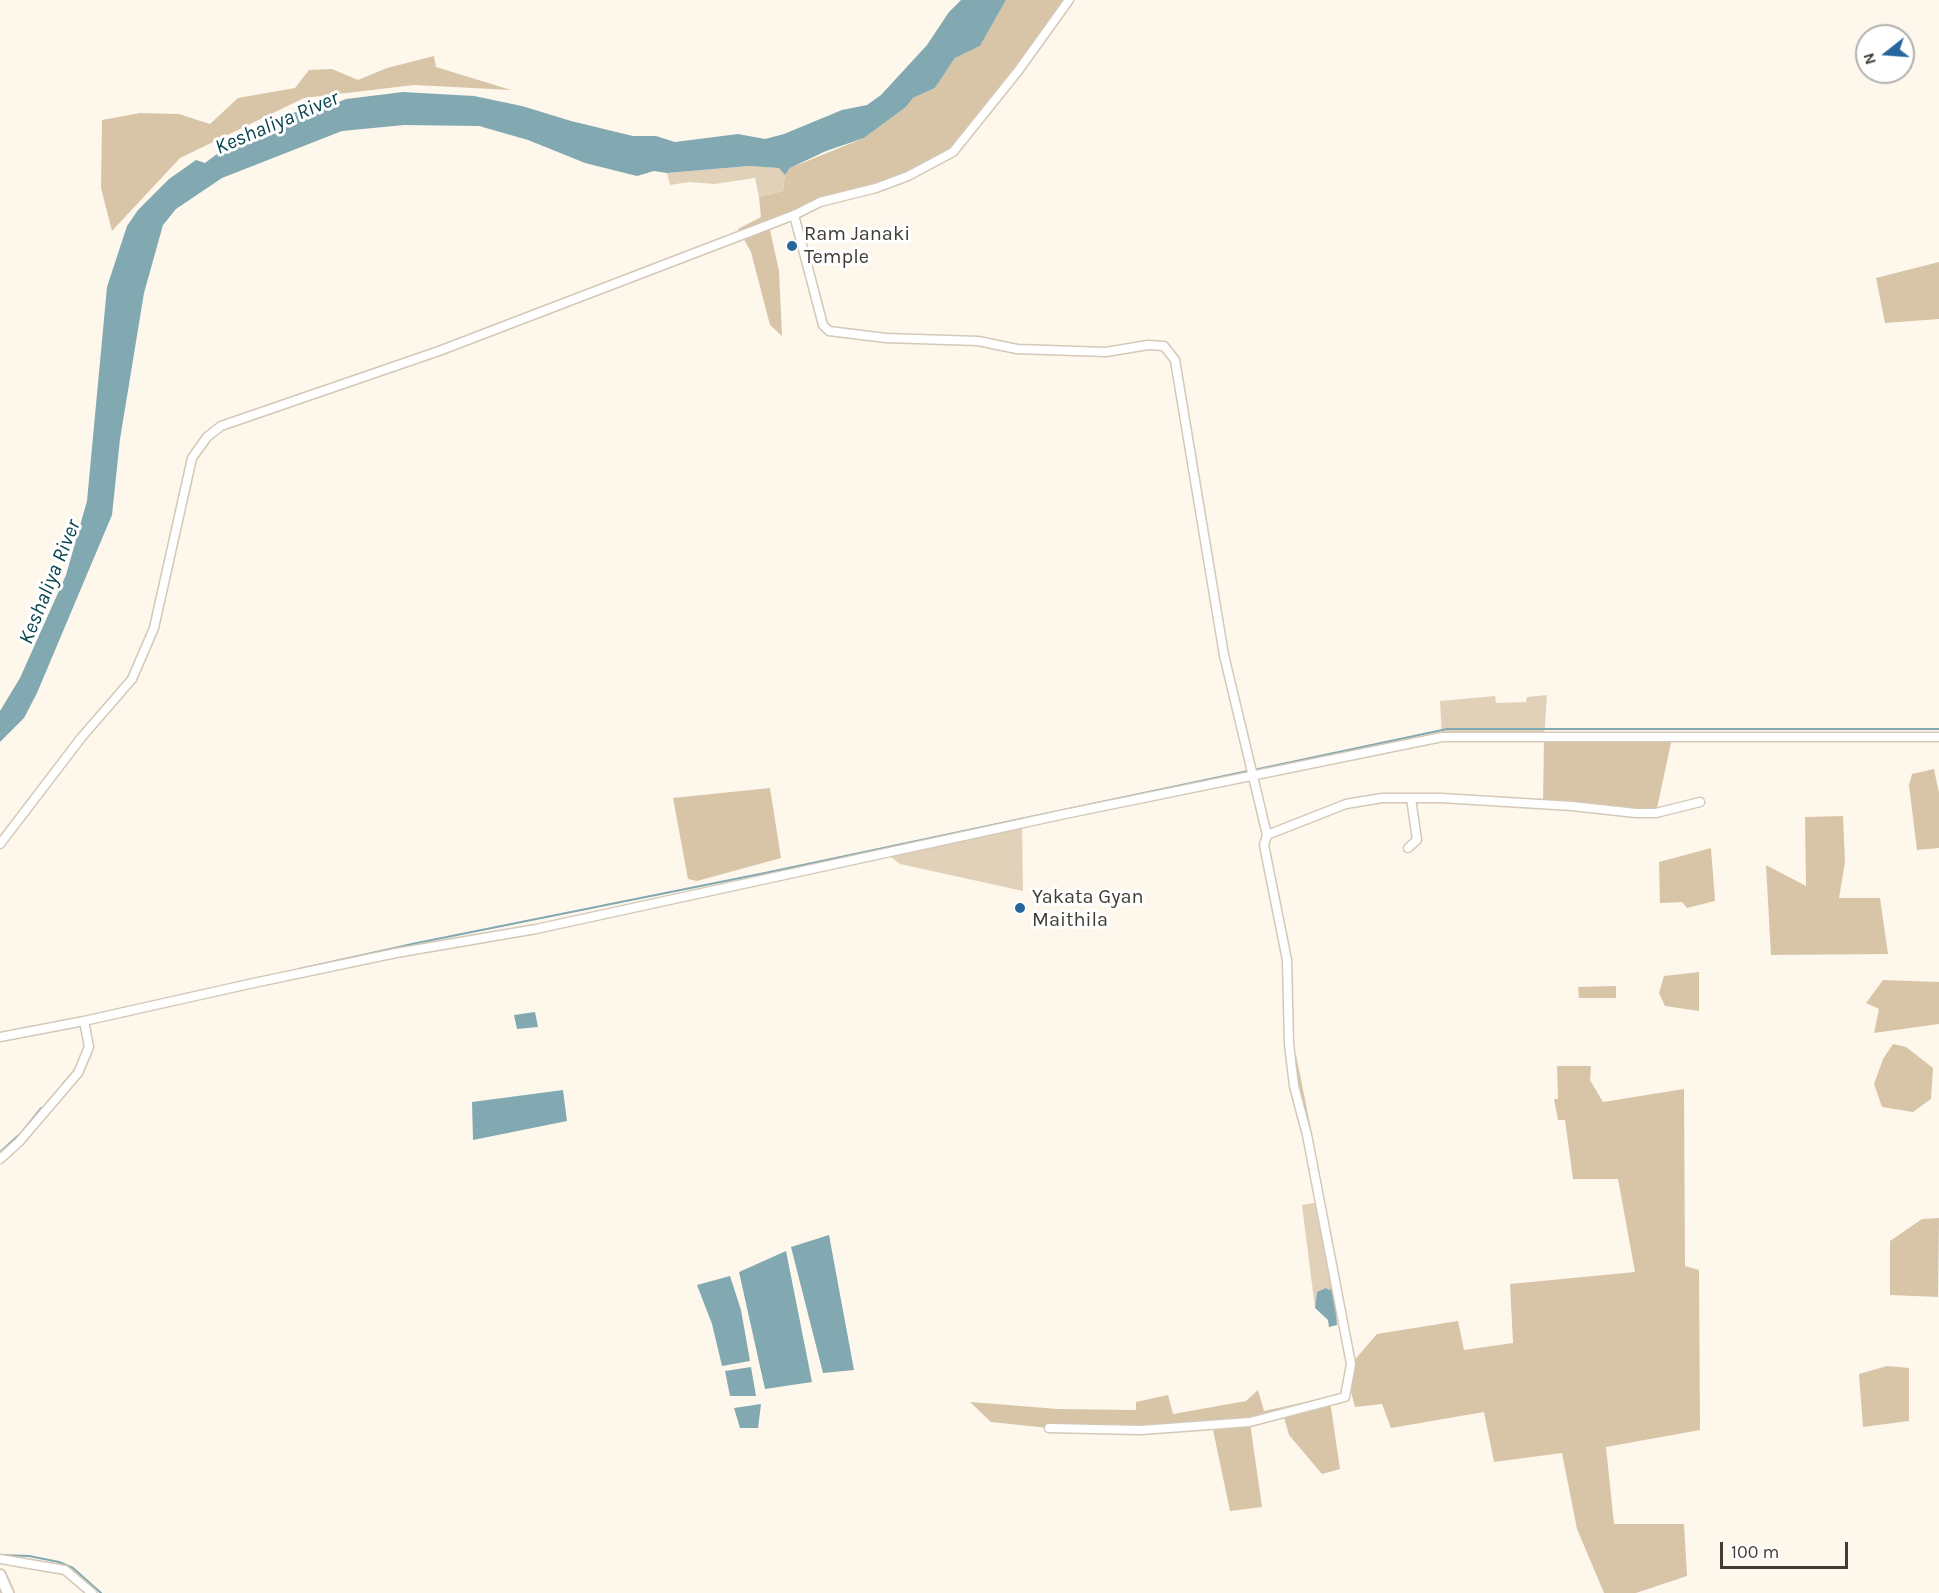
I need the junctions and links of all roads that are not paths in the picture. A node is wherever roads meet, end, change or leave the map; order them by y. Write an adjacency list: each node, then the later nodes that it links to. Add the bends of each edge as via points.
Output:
1 (1069, 0): 2 (street, via 953,152 908,176 820,202)
2 (795, 215): 4 (street, via 823,324 829,331 896,339 978,341 1017,349 1106,352 1164,345 1170,351 1175,360 1224,655); 8 (street, via 439,351 221,426 207,437 192,458 154,628 132,679)
3 (1939, 737): 4 (street, via 1442,737)
4 (1253, 775): 7 (street); 10 (street, via 536,929 396,953)
5 (1411, 798): 6 (street, via 1636,813 1656,813); 7 (street, via 1346,804); 9 (street, via 1417,840)
6 (1700, 802)
7 (1267, 835): 13 (street, via 1264,845 1287,960 1294,1086 1351,1364 1345,1397 1250,1422 1141,1430)
8 (0, 844)
9 (1408, 848)
10 (84, 1021): 11 (street); 12 (street, via 89,1047 78,1073)
11 (0, 1037)
12 (0, 1160)
13 (1049, 1428)
14 (0, 1559): 17 (street, via 65,1570)
15 (0, 1575): 16 (street)
16 (8, 1593)
17 (92, 1593)

